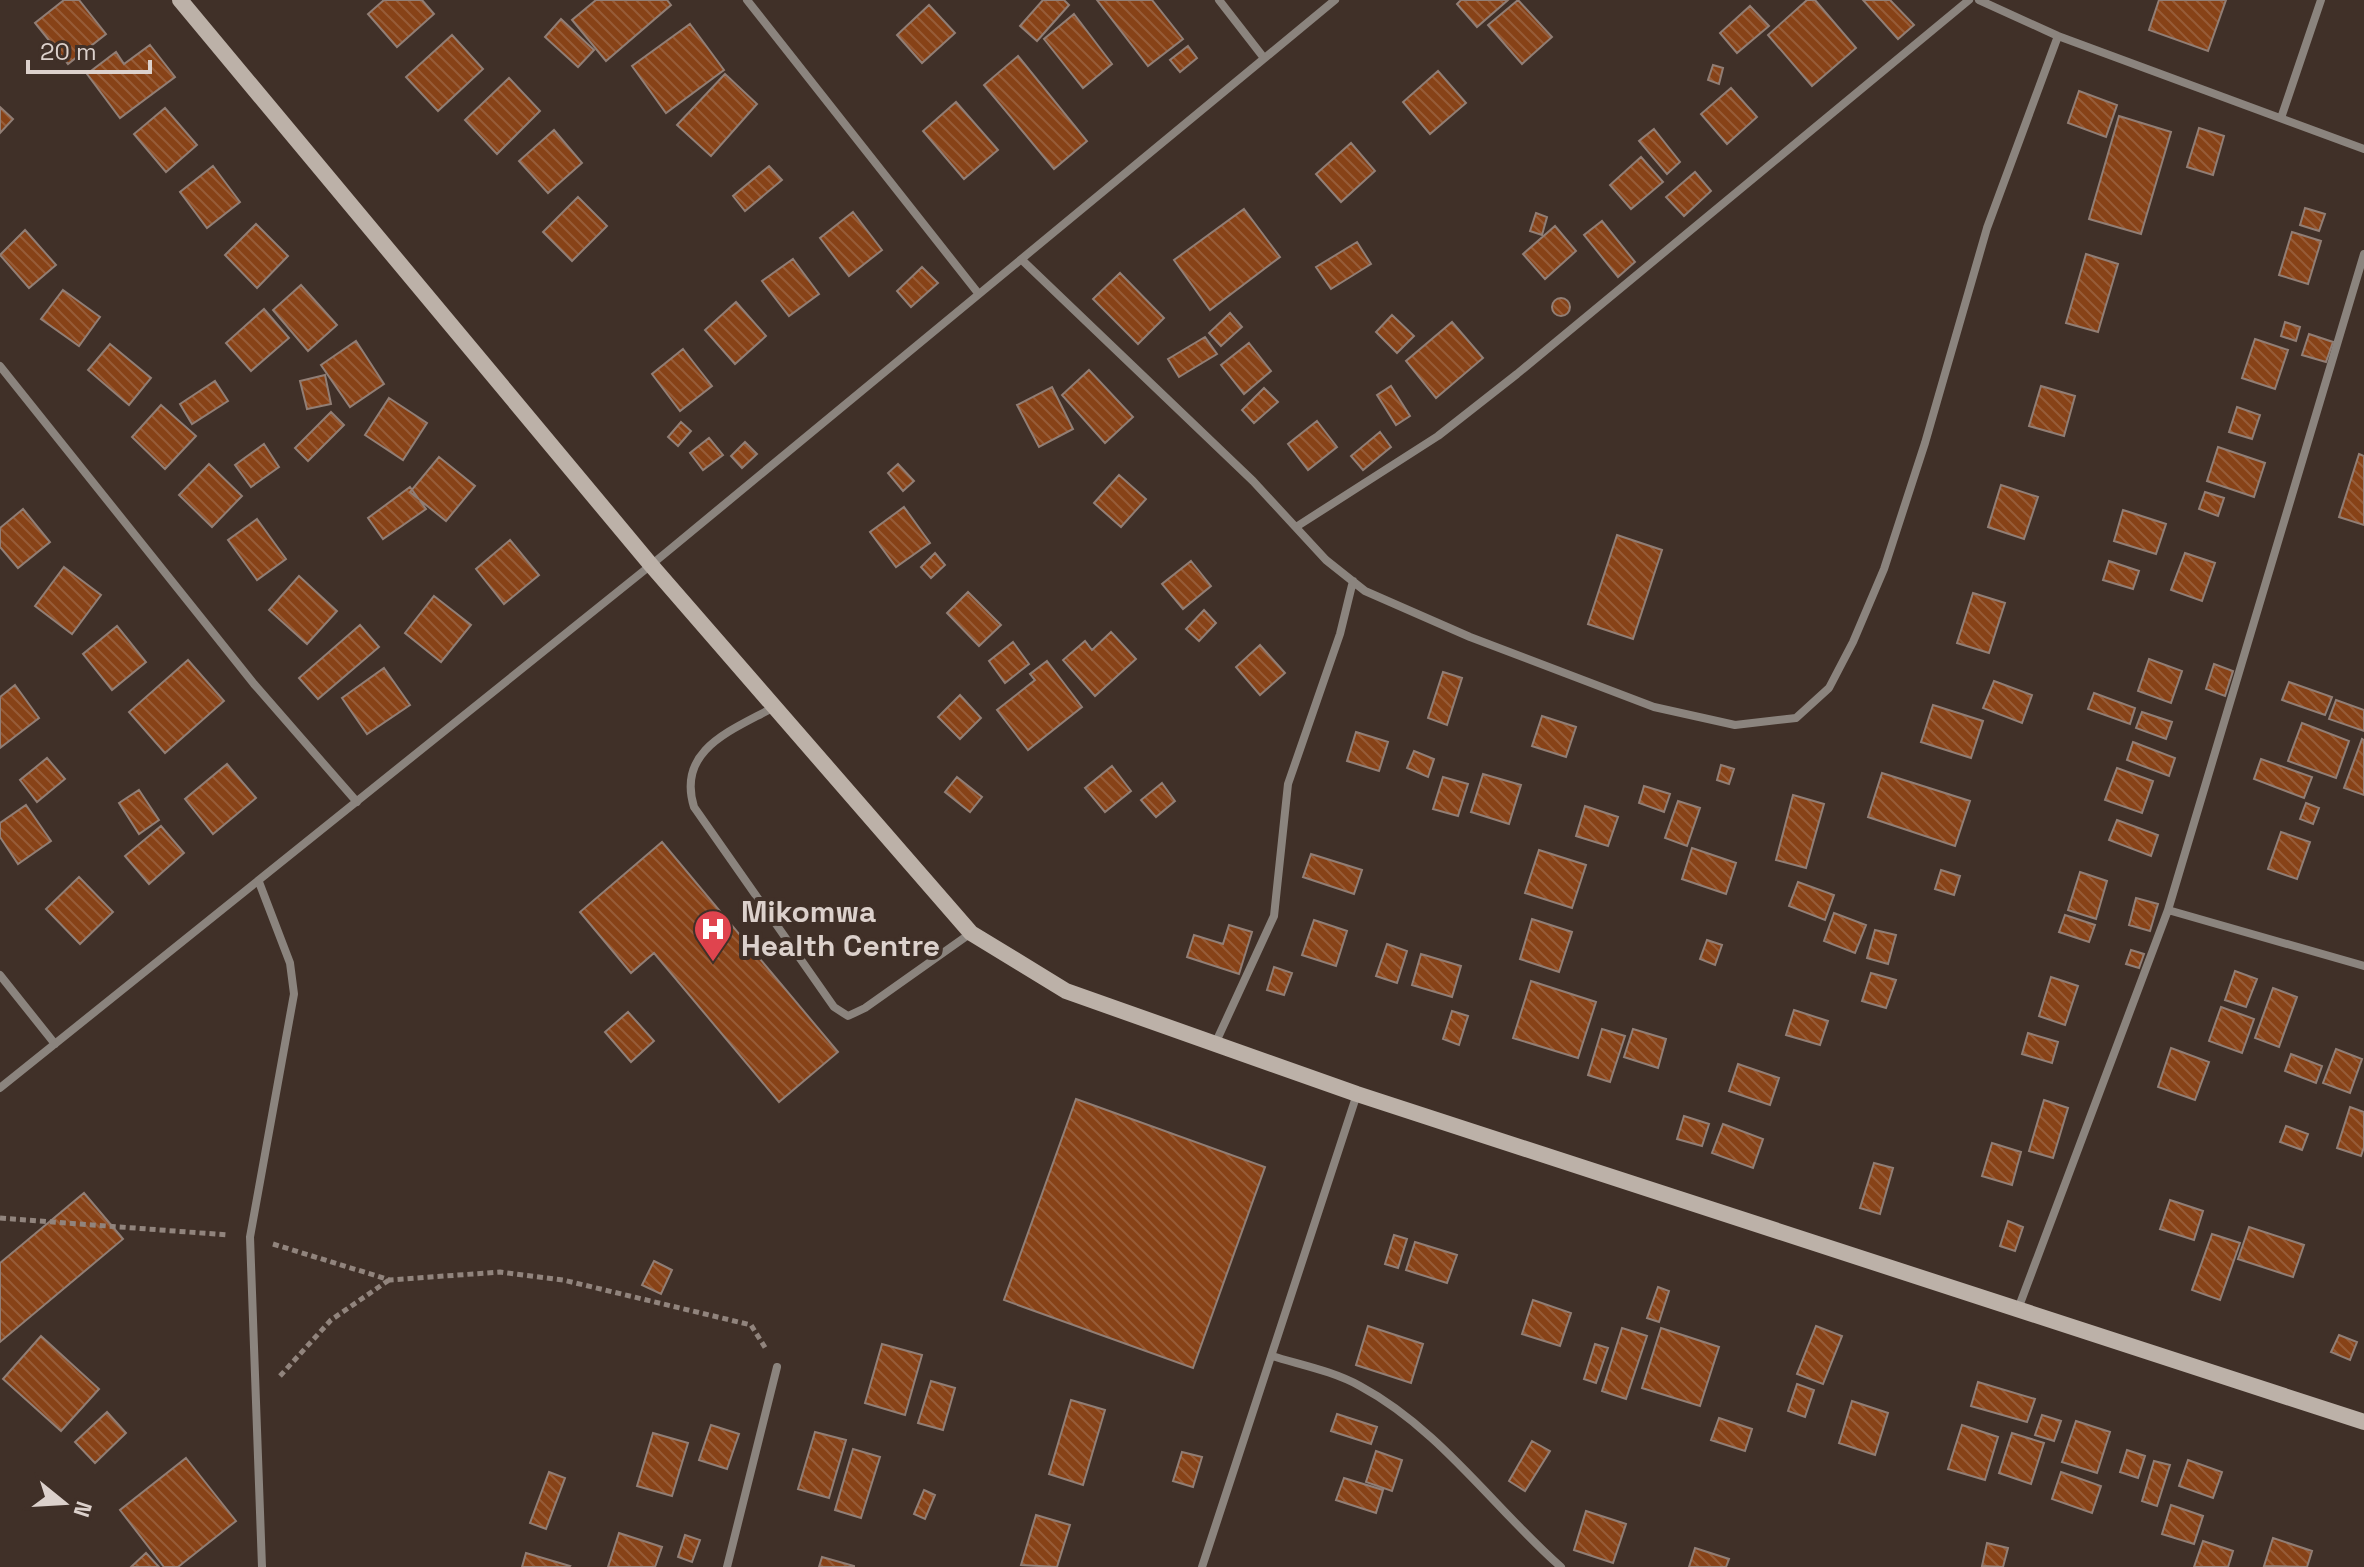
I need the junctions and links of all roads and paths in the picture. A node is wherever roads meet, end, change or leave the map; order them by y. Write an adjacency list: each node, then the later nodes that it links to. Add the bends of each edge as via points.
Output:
1 (180, 0): 17 (main road)
2 (747, 0): 14 (street)
3 (1219, 0): 9 (street)
4 (1335, 0): 9 (street)
5 (1969, 0): 16 (street, via 1506,383 1438,436)
6 (1979, 0): 8 (street)
7 (2321, 0): 10 (street)
8 (2058, 36): 10 (street); 18 (street, via 1987,228 1884,569 1829,688 1796,718 1735,725 1654,707 1470,637)
9 (1264, 58): 13 (street)
10 (2281, 118): 11 (street)
11 (2364, 149)
12 (2364, 254): 22 (street)
13 (1022, 260): 14 (street); 16 (street)
14 (978, 293): 17 (street)
15 (0, 366): 20 (street, via 254,684)
16 (1296, 527): 18 (street)
17 (651, 565): 19 (main road); 20 (street)
18 (1353, 581): 27 (street, via 1288,784 1274,916)
19 (774, 707): 23 (main road); 23 (street, via 704,749 693,765 689,792 694,807 834,1007 848,1016 865,1008)
20 (357, 802): 21 (street)
21 (259, 882): 26 (street); 31 (street, via 290,963 294,994)
22 (2168, 910): 24 (street); 33 (street)
23 (971, 933): 27 (main road, via 1066,991)
24 (2364, 966)
25 (0, 975): 26 (street)
26 (55, 1044): 28 (street)
27 (1215, 1045): 29 (main road)
28 (0, 1088)
29 (1357, 1094): 33 (main road); 34 (street)
30 (0, 1218): 31 (path)
31 (250, 1237): 32 (path); 36 (street)
32 (390, 1280): 35 (path, via 500,1272 563,1280 751,1325); 36 (path, via 331,1320)
33 (2018, 1309): 37 (main road)
34 (1272, 1356): 40 (street); 41 (street, via 1360,1386 1407,1418)
35 (777, 1367): 39 (street)
36 (256, 1404): 38 (street)
37 (2364, 1422)
38 (262, 1567)
39 (727, 1567)
40 (1202, 1567)
41 (1561, 1567)

